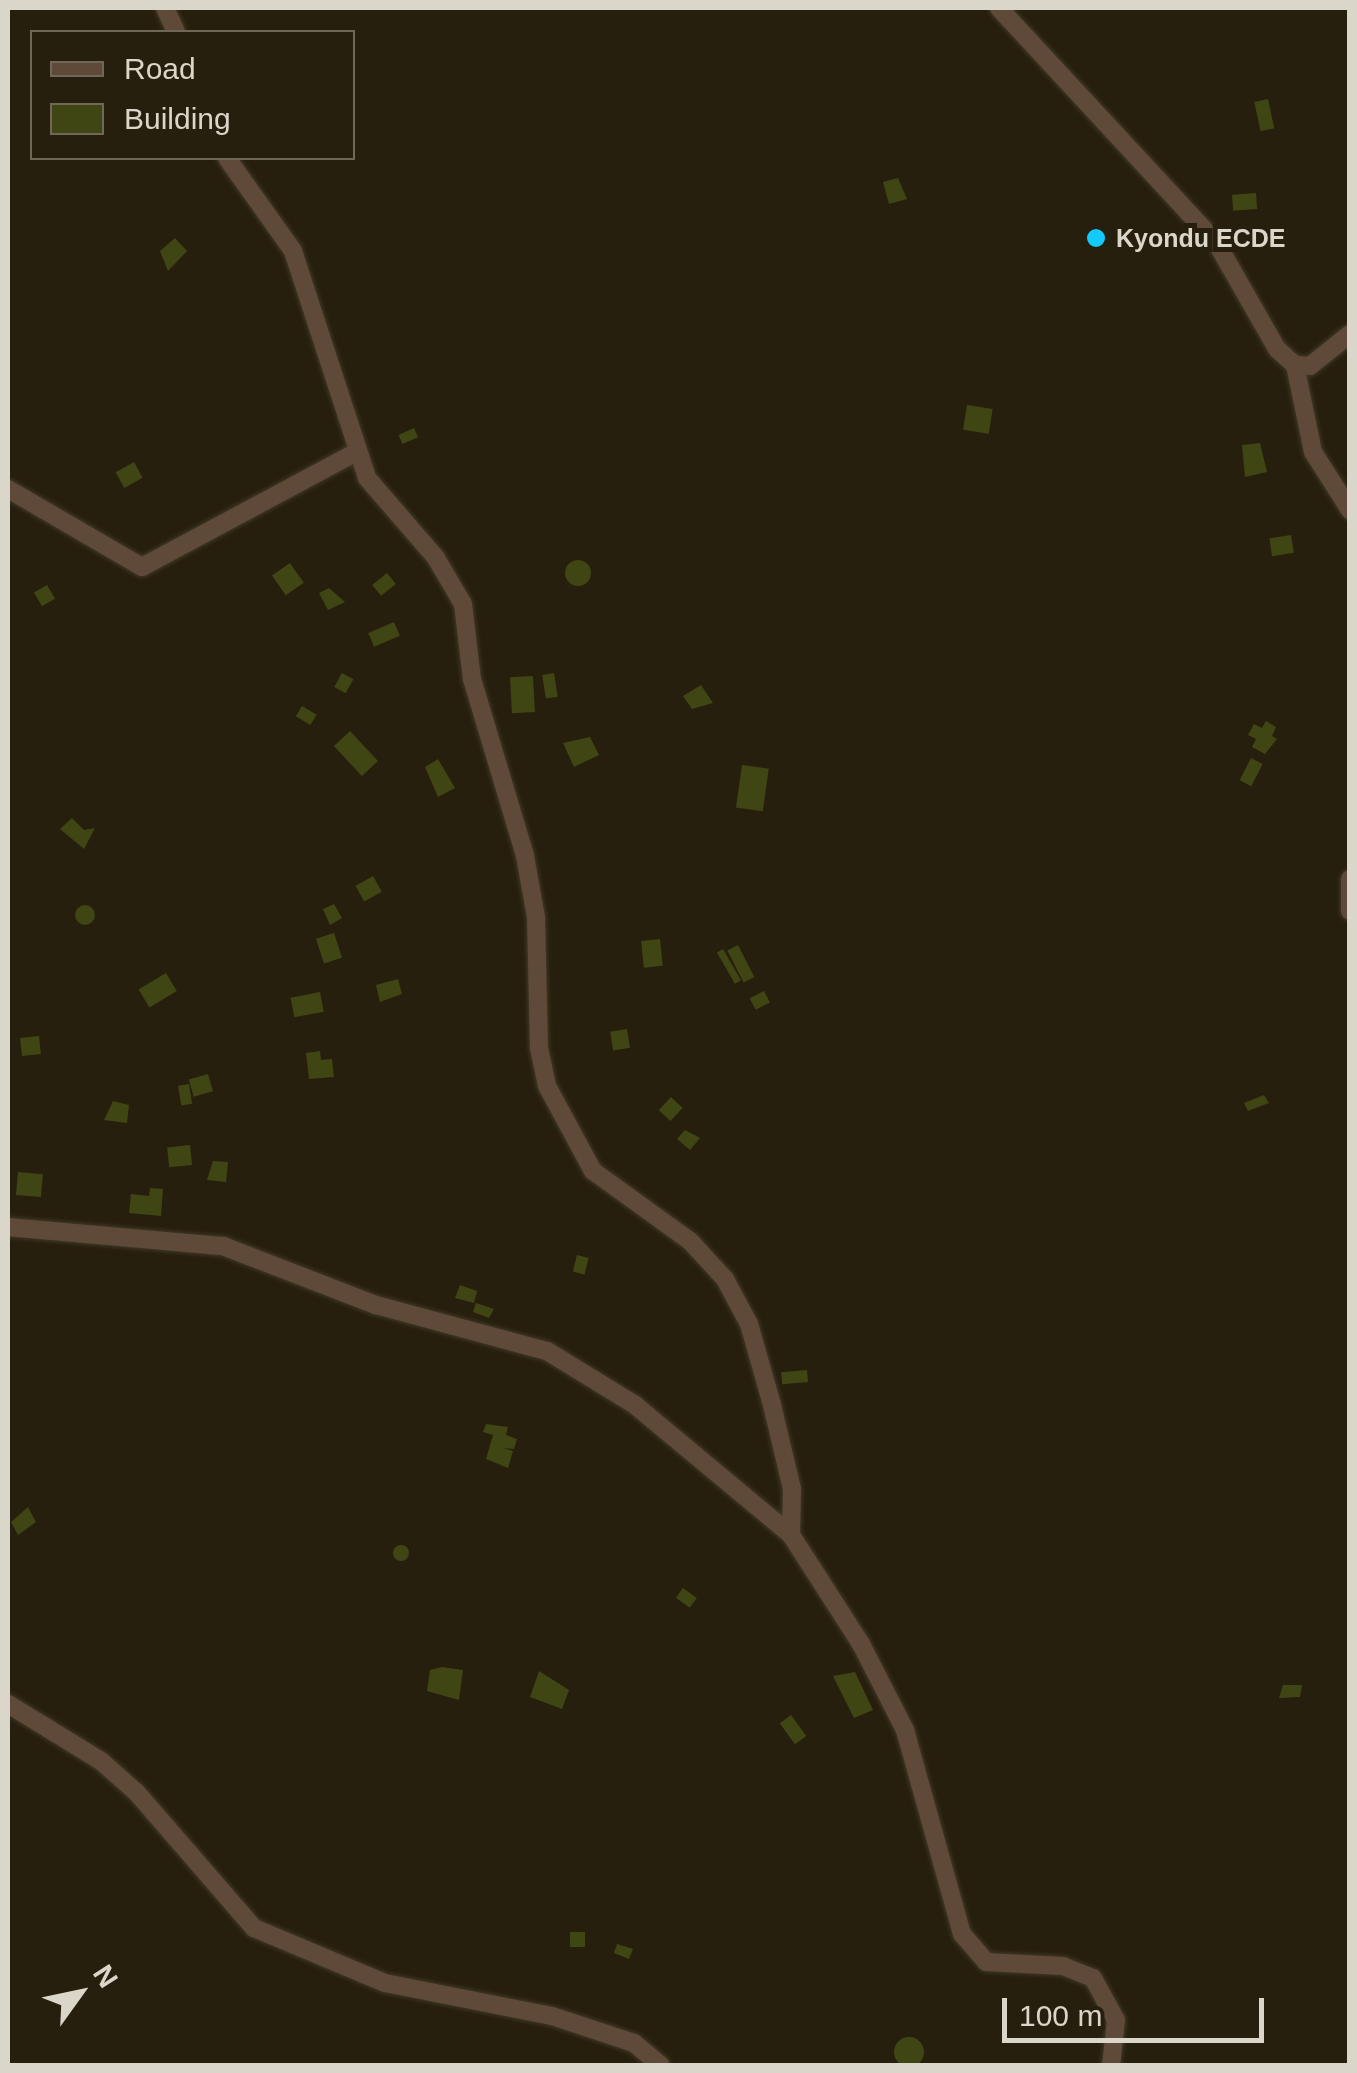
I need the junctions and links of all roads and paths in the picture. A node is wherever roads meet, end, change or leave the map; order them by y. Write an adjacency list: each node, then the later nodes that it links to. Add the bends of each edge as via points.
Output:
1 (1000, 8): 4 (street, via 1216,242 1277,349)
2 (228, 160): 5 (street, via 293,251)
3 (1350, 334): 4 (street, via 1310,366)
4 (1295, 365): 7 (street, via 1313,452)
5 (355, 453): 6 (street, via 142,567); 11 (street, via 383,502 436,558 463,604 472,679 530,887 538,1048 547,1086 593,1171 690,1241 725,1279 749,1324 772,1405 792,1489)
6 (8, 488)
7 (1350, 510)
8 (1350, 879): 9 (street)
9 (1350, 910)
10 (8, 1227): 11 (street, via 223,1246 376,1305 548,1351 635,1405)
11 (791, 1536): 14 (street, via 861,1644 905,1730 962,1934 986,1962 1064,1966 1093,1978 1116,2020)
12 (8, 1704): 13 (street, via 113,1772 254,1928 385,1982 552,2016 634,2043)
13 (661, 2066)
14 (1111, 2066)

